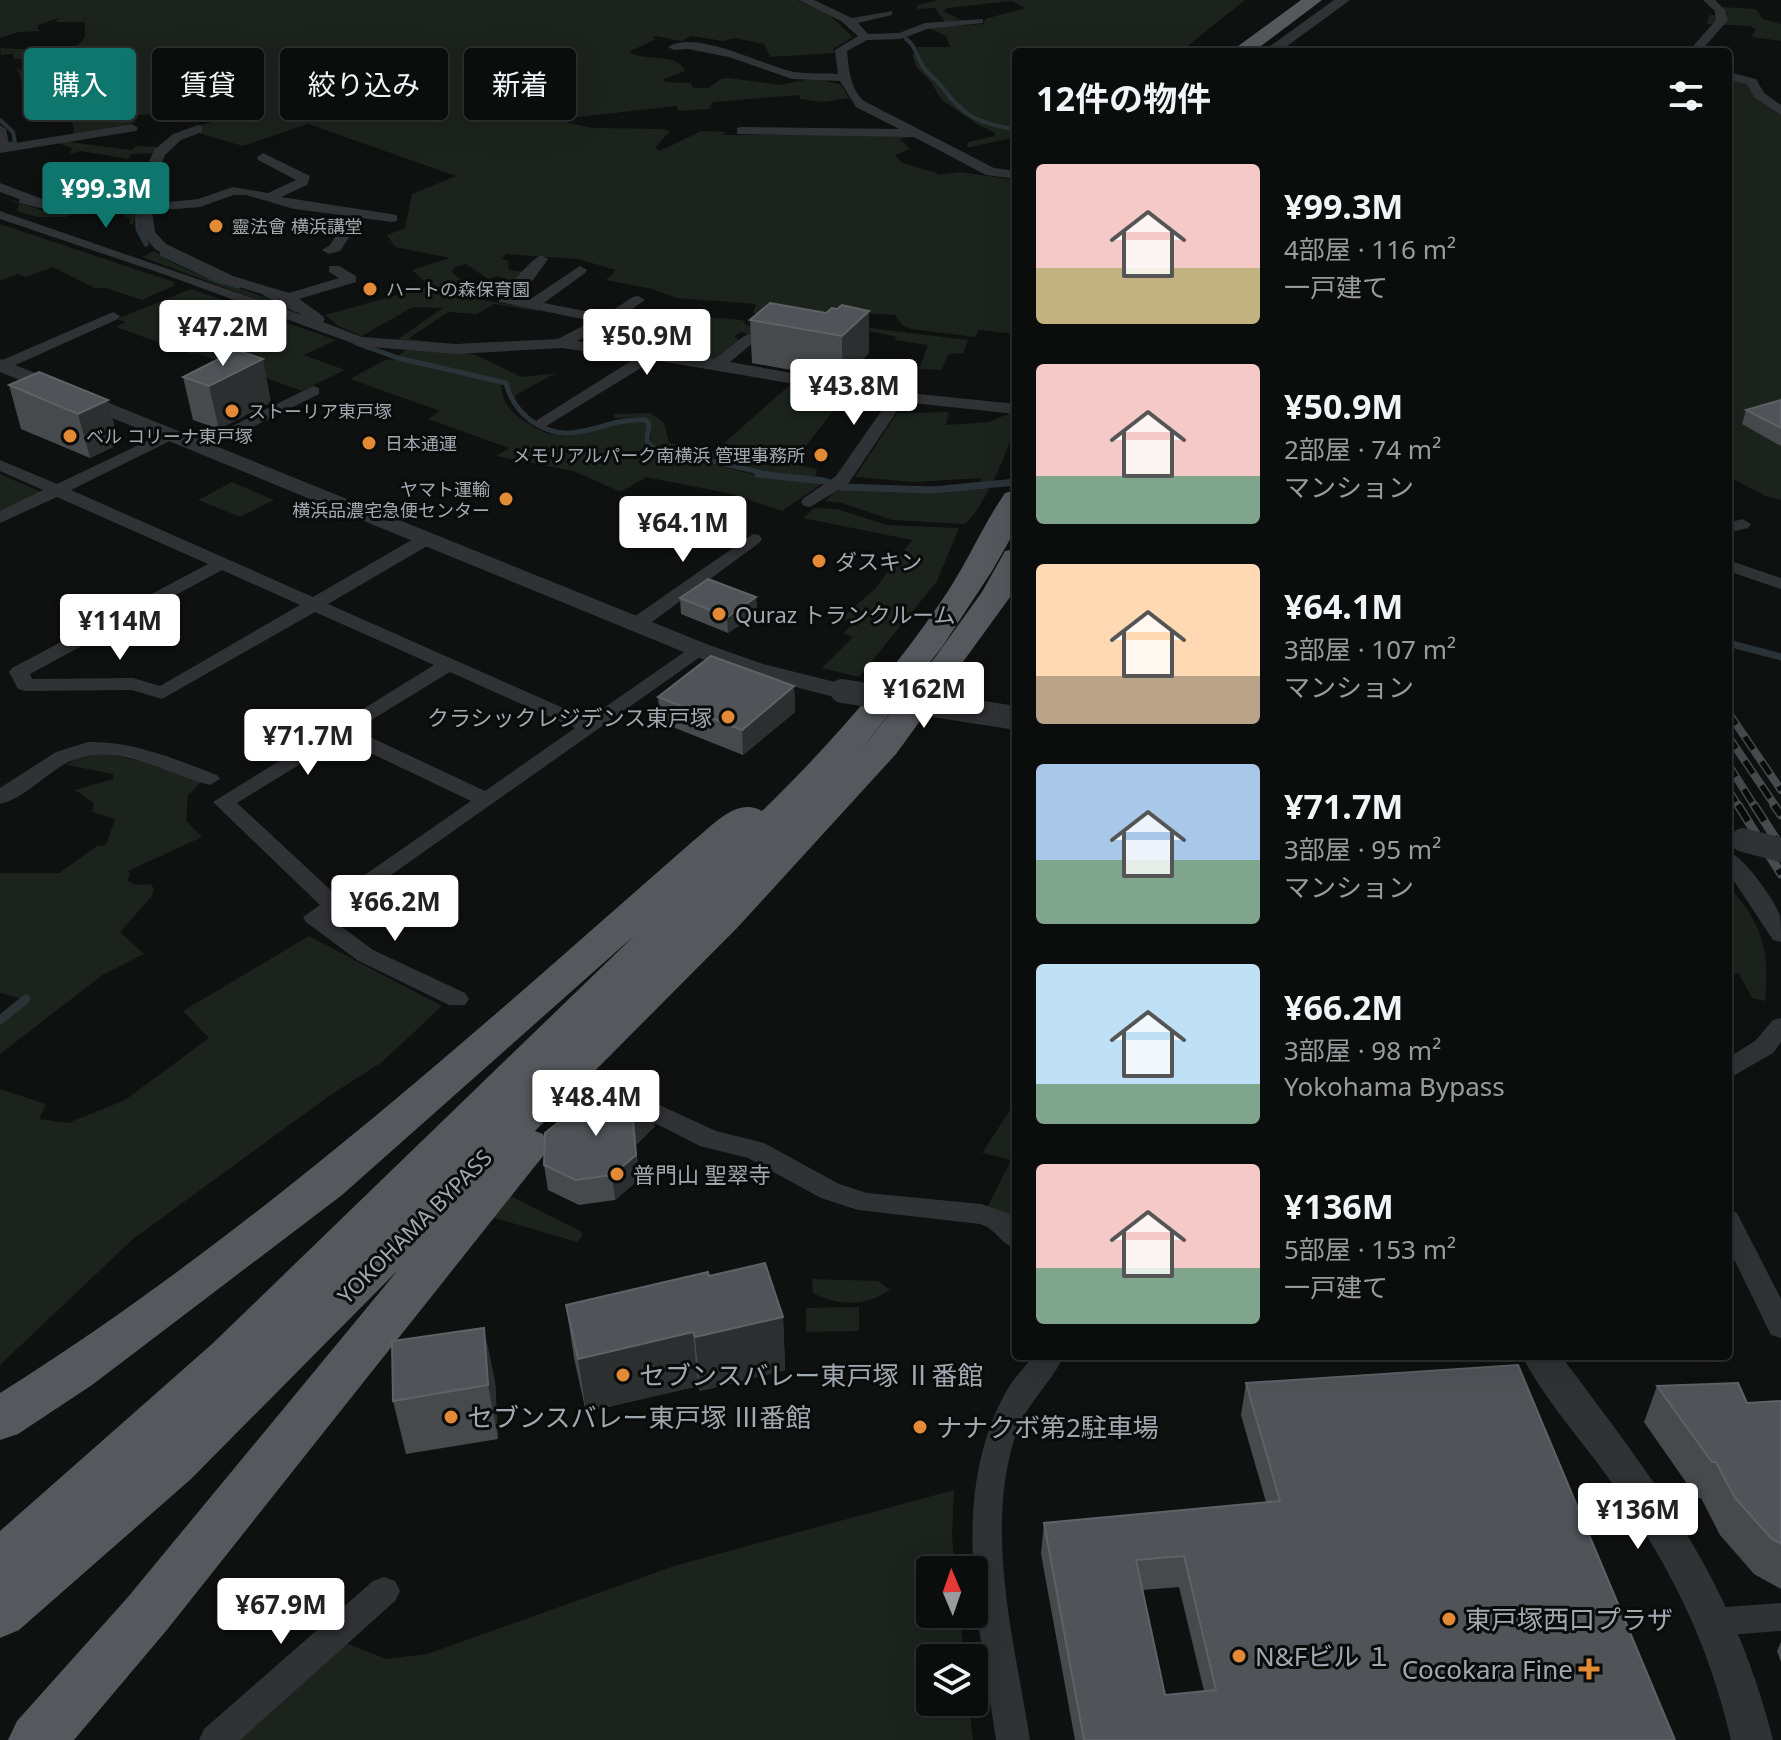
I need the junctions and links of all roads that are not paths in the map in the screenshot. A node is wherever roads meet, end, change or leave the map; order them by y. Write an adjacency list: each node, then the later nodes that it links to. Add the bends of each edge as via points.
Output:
1 (804, 0): 9 (street)
2 (1281, 0): 7 (highway)
3 (1313, 0): 11 (highway, via 1264,32)
4 (1343, 0): 13 (street)
5 (1708, 0): 14 (street, via 1720,10 1722,20)
6 (888, 13): 9 (street)
7 (1260, 14)
8 (979, 21): 10 (street, via 925,26 901,36)
9 (850, 22): 10 (street)
10 (865, 37): 16 (street, via 841,50)
11 (1236, 39)
12 (674, 47): 16 (street, via 731,54 792,75)
13 (1275, 48)
14 (1698, 48)
15 (1732, 77): 17 (street, via 1752,82 1759,95)
16 (845, 78): 22 (street, via 860,104)
17 (1781, 111)
18 (132, 128): 23 (street)
19 (0, 129): 23 (street)
20 (198, 129): 28 (street, via 177,137 159,153 154,166)
21 (741, 131): 22 (street)
22 (922, 133): 25 (street, via 998,174)
23 (1, 147)
24 (263, 157): 27 (street, via 303,176 290,190)
25 (1012, 176)
26 (1, 191): 28 (street, via 43,204); 31 (street, via 10,206)
27 (271, 197): 29 (street, via 240,185 200,203); 30 (street, via 294,205)
28 (98, 202): 29 (street, via 133,202)
29 (146, 208): 35 (street, via 148,233)
30 (359, 212): 32 (street); 36 (street)
31 (0, 214): 34 (street)
32 (392, 218)
33 (80, 229): 34 (street)
34 (64, 236): 37 (street)
35 (161, 247): 37 (street); 43 (street, via 228,279)
36 (329, 250)
37 (127, 257): 41 (street)
38 (541, 259): 45 (street, via 504,299)
39 (334, 269): 43 (street, via 351,279)
40 (580, 270): 45 (street)
41 (199, 282): 42 (street); 49 (street)
42 (181, 289)
43 (288, 298): 49 (street)
44 (638, 300): 47 (street)
45 (531, 305): 47 (street)
46 (113, 316): 55 (street)
47 (607, 320): 50 (street)
48 (790, 325): 54 (street, via 749,339)
49 (326, 330): 51 (street, via 360,341)
50 (561, 343): 51 (street, via 456,349); 52 (street)
51 (397, 344): 53 (street)
52 (648, 357): 54 (street); 59 (street)
53 (380, 359)
54 (718, 364): 57 (street)
55 (1, 366): 60 (street)
56 (313, 391): 61 (street)
57 (899, 397): 58 (street); 64 (street, via 842,480)
58 (1012, 409)
59 (543, 423)
60 (172, 434): 61 (street); 63 (street)
61 (202, 445): 67 (street)
62 (0, 465): 63 (street)
63 (54, 491): 66 (street); 69 (street)
64 (810, 502)
65 (1012, 506): 77 (highway, YOKOHAMA BYPASS, via 968,584)
66 (0, 518)
67 (428, 538): 73 (street); 74 (street)
68 (753, 539): 74 (street)
69 (221, 564): 73 (street); 73 (street, via 19,672 25,685 133,684 162,693)
70 (1012, 565): 88 (highway, YOKOHAMA BYPASS, via 957,652 884,747)
71 (1732, 566): 72 (street)
72 (1781, 584)
73 (314, 604): 76 (street)
74 (638, 623): 75 (street)
75 (700, 650): 77 (street); 79 (street)
76 (448, 665): 79 (street); 80 (street)
77 (852, 709): 78 (street, bridge); 99 (highway, via 706,849 326,1183 75,1371); 100 (highway, YOKOHAMA BYPASS, via 826,769 229,1358)
78 (1012, 718)
79 (590, 727): 83 (street)
80 (340, 731): 83 (street); 87 (street, via 224,802)
81 (210, 779): 82 (street, via 96,746 75,751)
82 (0, 798)
83 (487, 800): 87 (street)
84 (1735, 838): 85 (street, bridge)
85 (1781, 850)
86 (1732, 863): 89 (street)
87 (335, 906): 90 (street, via 314,917 365,955)
88 (723, 919): 102 (highway, YOKOHAMA BYPASS, via 173,1464); 105 (highway, via 496,1181 147,1614)
89 (1781, 935)
90 (457, 999)
91 (1781, 1026): 92 (street, via 1764,1047)
92 (1732, 1067)
93 (644, 1107): 95 (street, via 709,1139 755,1150 830,1191 867,1203 981,1214 1002,1221)
94 (1732, 1228): 96 (street)
95 (1012, 1234)
96 (1781, 1327)
97 (1047, 1360): 107 (street, via 998,1439 989,1487 987,1544)
98 (1543, 1360): 104 (street, via 1654,1517)
99 (0, 1419)
100 (0, 1564)
101 (384, 1591): 106 (street)
102 (0, 1613)
103 (1781, 1617): 104 (street)
104 (1713, 1622): 108 (street, via 1737,1680)
105 (37, 1740)
106 (216, 1740)
107 (1013, 1740)
108 (1752, 1740)

